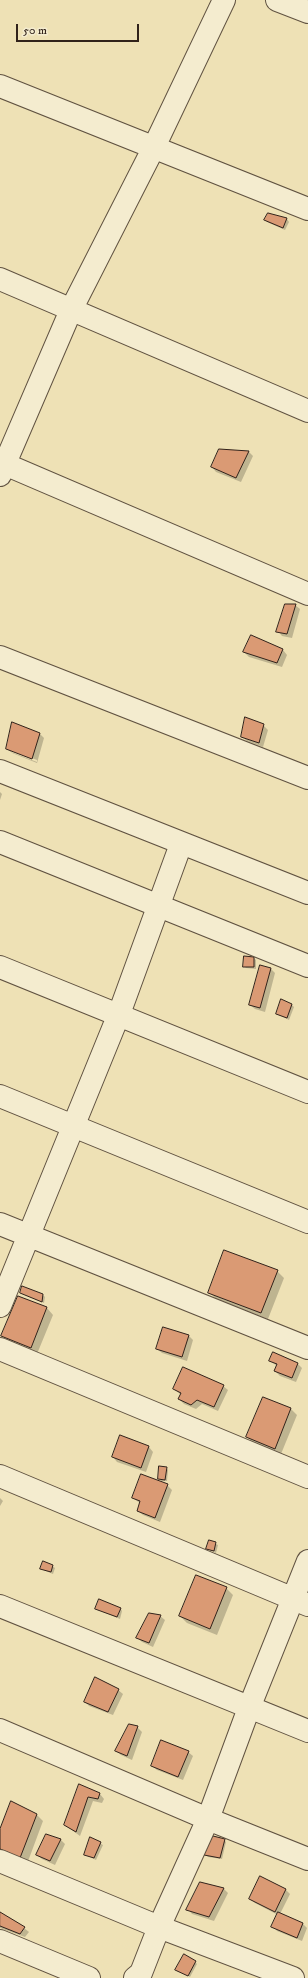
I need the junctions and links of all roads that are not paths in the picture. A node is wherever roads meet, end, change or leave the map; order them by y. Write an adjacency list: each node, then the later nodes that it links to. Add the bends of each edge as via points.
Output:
1 (224, 0): 5 (street)
2 (277, 0): 3 (street)
3 (308, 12)
4 (0, 86): 5 (street)
5 (154, 147): 6 (street); 8 (street)
6 (308, 209)
7 (0, 279): 8 (street)
8 (70, 310): 9 (street); 10 (street)
9 (308, 411)
10 (1, 467): 11 (street)
11 (308, 594)
12 (0, 657): 14 (street)
13 (0, 771): 16 (street)
14 (308, 778)
15 (0, 842): 18 (street)
16 (181, 844): 17 (street); 18 (street)
17 (308, 893)
18 (160, 905): 20 (street); 21 (street)
19 (0, 966): 21 (street)
20 (308, 966)
21 (119, 1014): 22 (street); 24 (street)
22 (308, 1092)
23 (0, 1096): 24 (street)
24 (72, 1124): 25 (street); 27 (street)
25 (308, 1222)
26 (0, 1224): 27 (street)
27 (29, 1236): 28 (street); 29 (street)
28 (0, 1306)
29 (308, 1348)
30 (0, 1349): 32 (street)
31 (0, 1476): 34 (street)
32 (308, 1477)
33 (308, 1561): 34 (street)
34 (300, 1602): 36 (street)
35 (0, 1606): 36 (street)
36 (249, 1708): 38 (street); 39 (street)
37 (0, 1730): 39 (street)
38 (308, 1731)
39 (208, 1819): 40 (street); 42 (street)
40 (308, 1859)
41 (0, 1861): 42 (street)
42 (159, 1927): 45 (street, via 141,1973); 46 (street)
43 (0, 1941): 44 (street)
44 (90, 1978)
45 (135, 1978)
46 (293, 1978)

